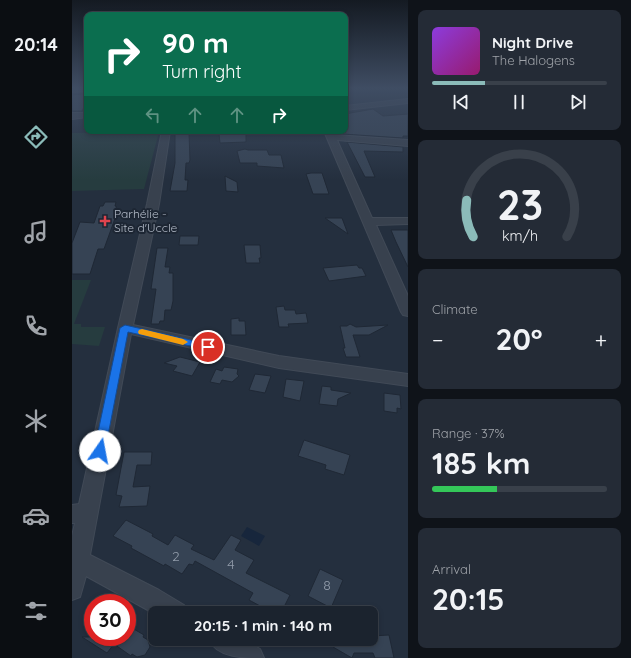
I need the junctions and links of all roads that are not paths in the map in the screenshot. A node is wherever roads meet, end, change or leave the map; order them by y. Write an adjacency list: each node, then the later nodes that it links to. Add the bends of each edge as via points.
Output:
1 (165, 134): 8 (street, via 153,204)
2 (329, 134): 3 (street); 5 (street)
3 (408, 143)
4 (408, 221): 5 (street)
5 (369, 222): 6 (street)
6 (405, 296): 7 (street)
7 (408, 312)
8 (125, 328): 9 (street, via 279,362); 10 (street)
9 (408, 380)
10 (80, 513): 11 (street)
11 (79, 561): 12 (street); 13 (street)
12 (72, 589)
13 (164, 606)
14 (231, 646): 15 (street)
15 (251, 658)

